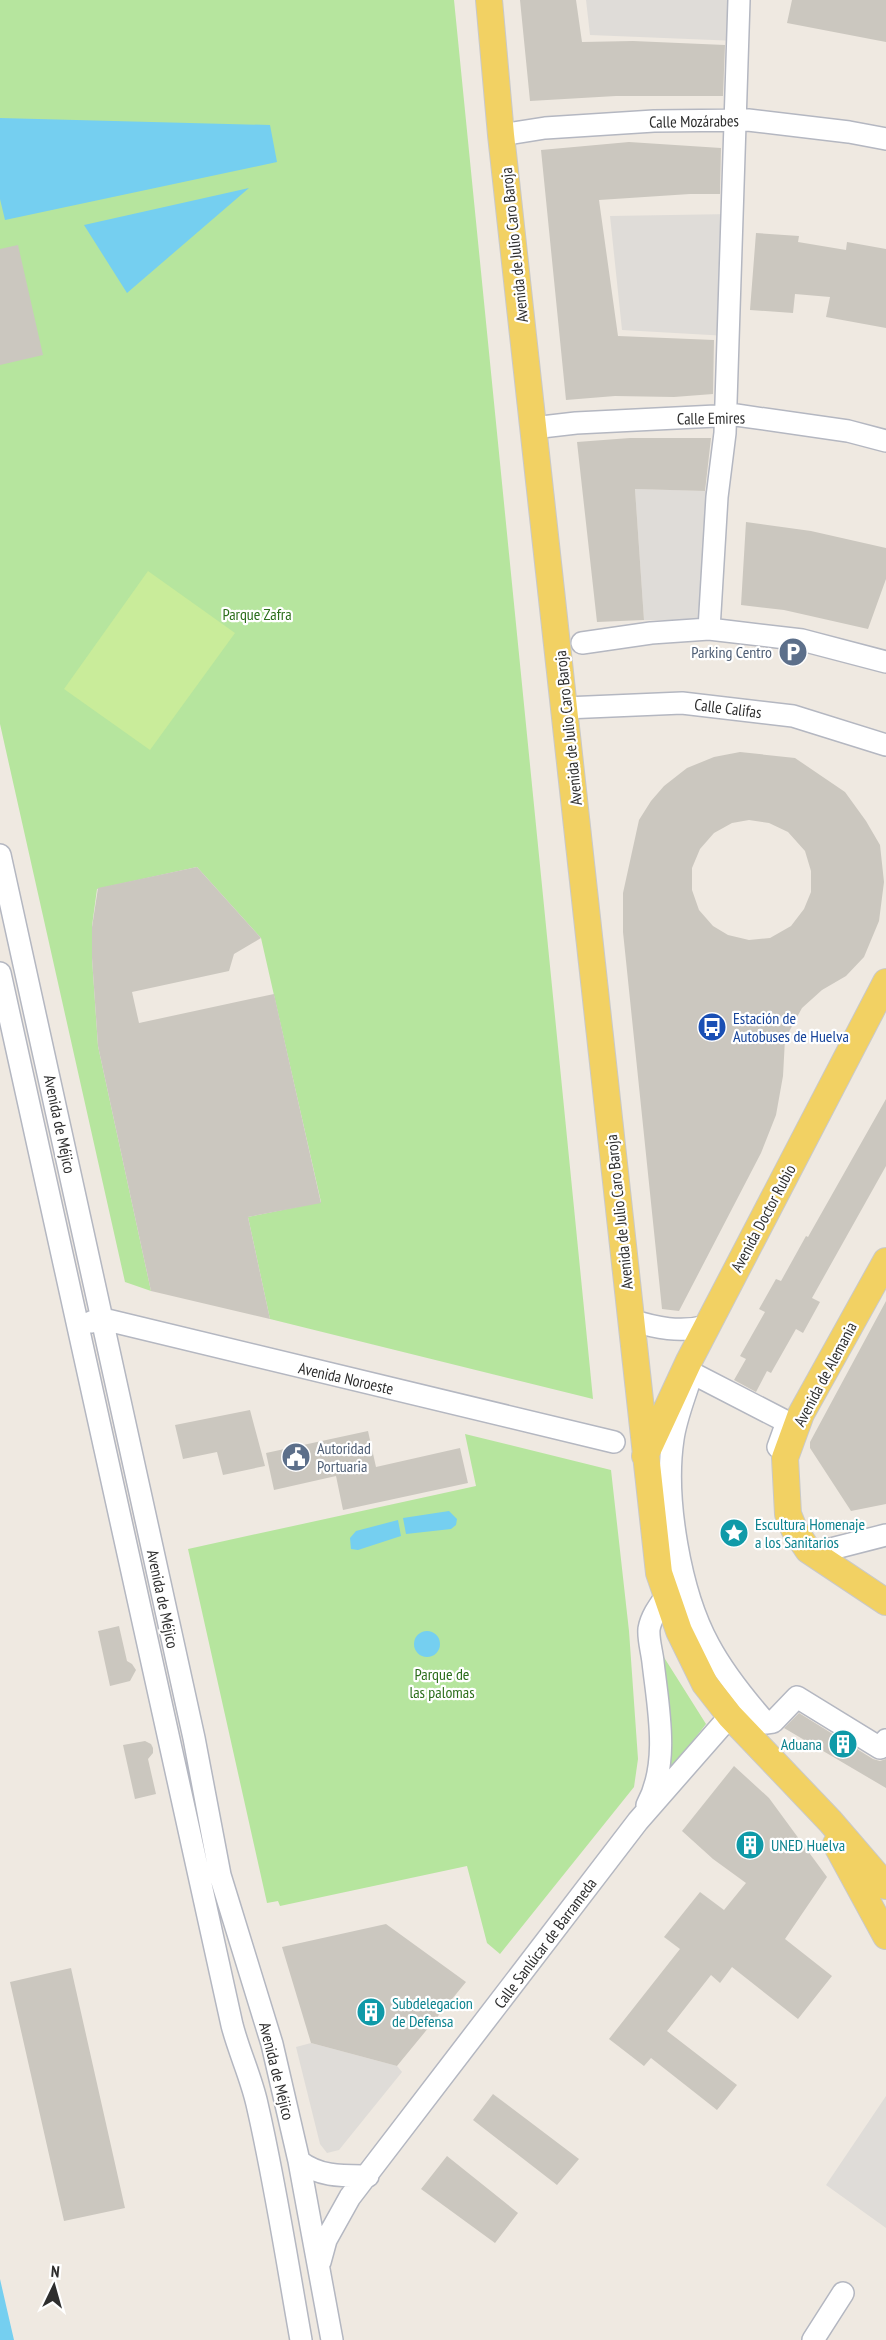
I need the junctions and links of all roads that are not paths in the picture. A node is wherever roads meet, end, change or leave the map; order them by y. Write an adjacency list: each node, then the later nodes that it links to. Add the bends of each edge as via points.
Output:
1 (489, 0): 4 (main road, Avenida de Julio Caro Baroja)
2 (739, 0): 3 (street)
3 (735, 121): 4 (street, Calle Mozárabes, via 654,121); 5 (street, Calle Mozárabes); 6 (street)
4 (501, 135): 7 (main road, Avenida de Julio Caro Baroja)
5 (886, 139)
6 (726, 415): 7 (street, Calle Emires); 8 (street, Calle Emires, via 848,431); 9 (street)
7 (533, 428): 12 (main road, Avenida de Julio Caro Baroja)
8 (886, 441)
9 (709, 629): 10 (street); 11 (street, via 802,640)
10 (582, 643)
11 (886, 663)
12 (566, 708): 13 (street, Calle Califas, via 682,703 793,716); 19 (main road, Avenida de Julio Caro Baroja)
13 (886, 745)
14 (0, 855): 18 (street, Avenida de Méjico)
15 (0, 973): 20 (street, Avenida de Méjico)
16 (886, 982): 21 (main road, Avenida Doctor Rubio)
17 (886, 1261): 27 (main road, Avenida de Alemania, via 801,1413 785,1458 791,1522 808,1550)
18 (103, 1319): 20 (street, Avenida Noroeste); 22 (street, Avenida Noroeste); 37 (street, Avenida de Méjico, via 220,1875 272,2044)
19 (631, 1320): 21 (street, via 674,1330); 23 (main road, Avenida de Julio Caro Baroja)
20 (79, 1325): 39 (street, Avenida de Méjico, via 232,2025 254,2093)
21 (707, 1326): 23 (main road, Avenida Doctor Rubio)
22 (614, 1442)
23 (645, 1457): 26 (main road, Avenida de Julio Caro Baroja, via 659,1573)
24 (886, 1535): 25 (street)
25 (831, 1549)
26 (666, 1596): 29 (main road, Avenida de Julio Caro Baroja, via 689,1655); 32 (street, via 649,1630 660,1725 659,1763 655,1785)
27 (886, 1602)
28 (886, 1614): 30 (street, via 793,1551 775,1494 774,1459 786,1422 692,1373 673,1437 669,1483 682,1566 708,1644 765,1723 773,1722 797,1697 880,1748)
29 (730, 1716): 31 (main road, Avenida de Julio Caro Baroja); 32 (street, Calle Sanlúcar de Barrameda)
30 (886, 1740)
31 (813, 1804): 33 (main road); 34 (main road)
32 (638, 1821): 38 (street, Calle Sanlúcar de Barrameda)
33 (854, 1875): 35 (street, via 871,1888); 36 (main road)
34 (886, 1885)
35 (886, 1914)
36 (886, 1936)
37 (299, 2161): 38 (street, via 324,2174); 41 (street, Avenida de Méjico)
38 (368, 2176): 40 (street, Calle Sanlúcar de Barrameda)
39 (275, 2194): 41 (street, via 289,2210); 44 (street, Avenida de Méjico)
40 (350, 2197): 41 (street, Calle Sanlúcar de Barrameda, via 334,2206); 42 (street, Calle Sanlúcar de Barrameda, via 326,2240)
41 (309, 2211): 42 (street, Avenida de Méjico)
42 (318, 2268): 45 (street, Avenida de Méjico)
43 (843, 2293): 46 (street)
44 (301, 2340)
45 (332, 2340)
46 (813, 2340)

